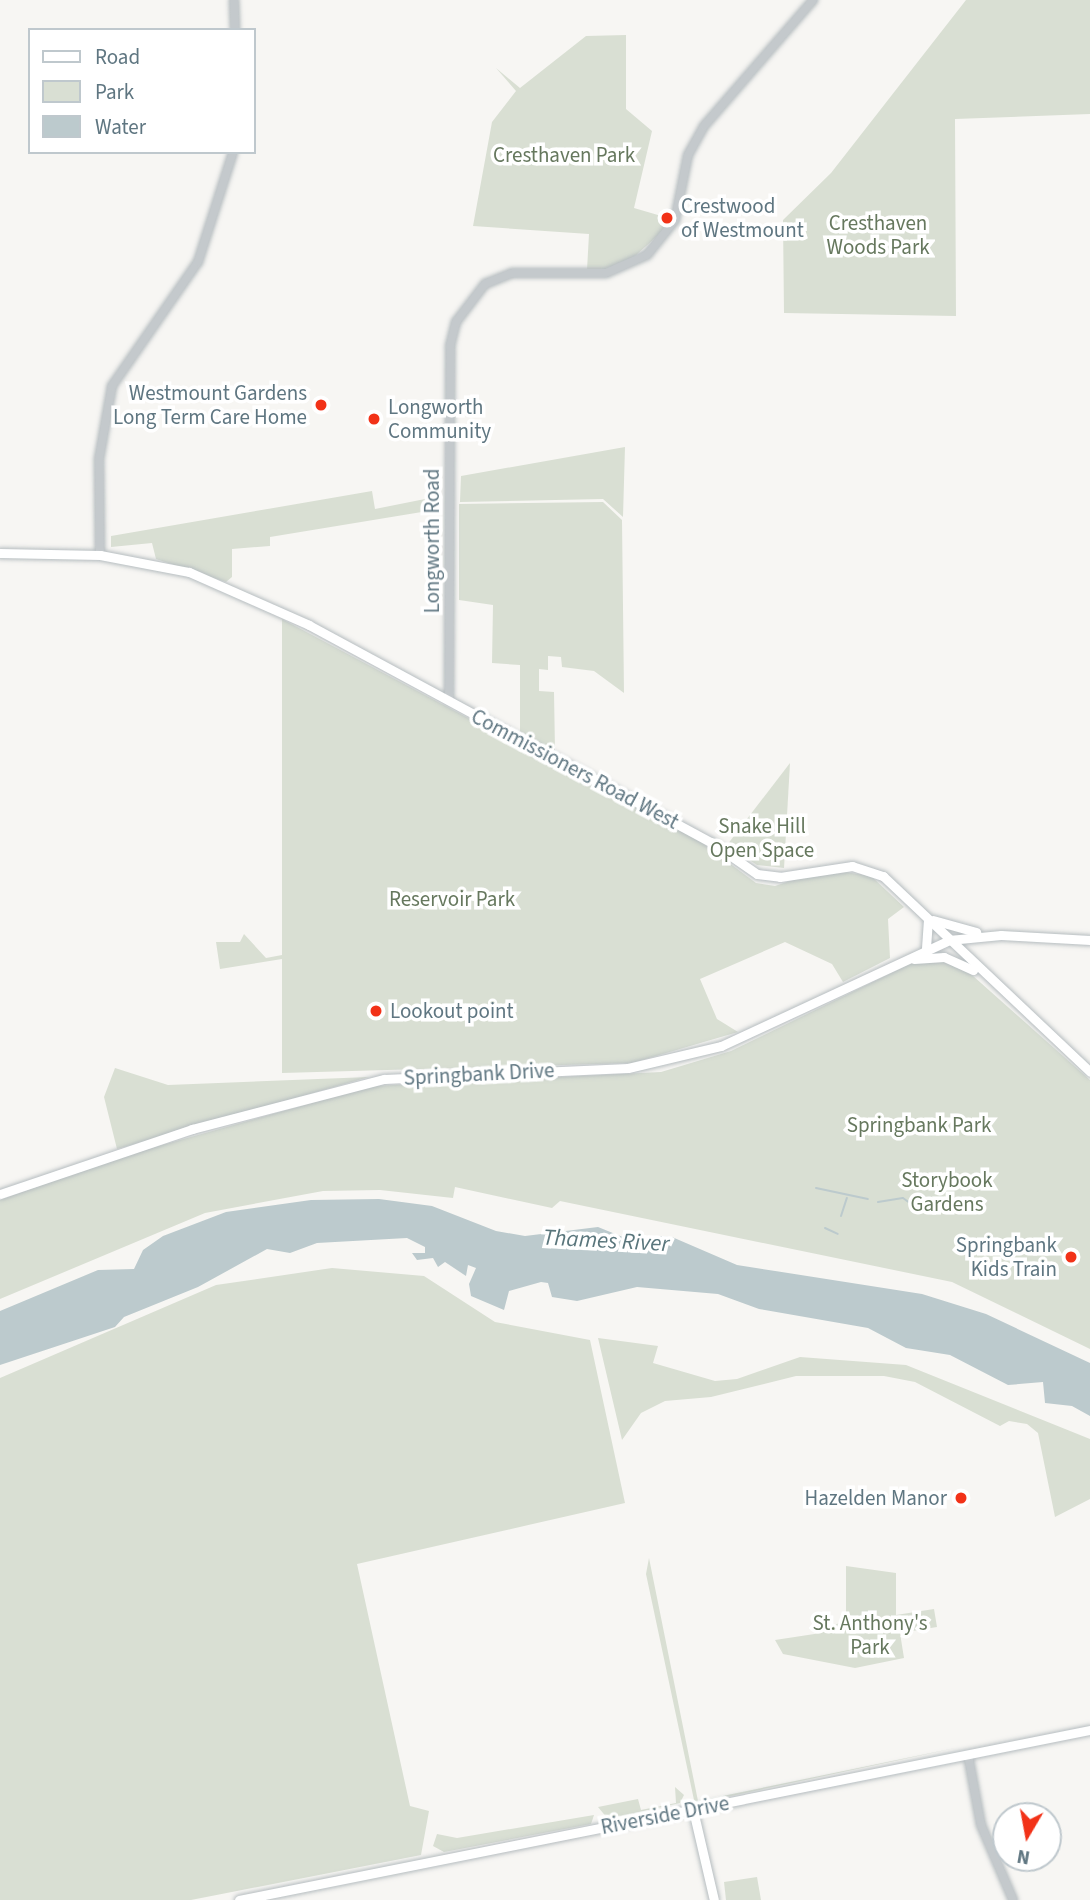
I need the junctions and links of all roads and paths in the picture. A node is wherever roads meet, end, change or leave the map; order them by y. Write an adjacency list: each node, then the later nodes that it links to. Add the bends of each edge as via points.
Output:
1 (234, 0): 3 (street)
2 (813, 0): 7 (street, Longworth Road, via 704,126 688,155 675,220 647,254 606,273 512,272 485,284 456,322 450,346)
3 (235, 28)
4 (232, 154): 6 (street, via 198,262 112,386 99,459)
5 (0, 553): 6 (main road, Commissioners Road West)
6 (100, 555): 7 (main road, Commissioners Road West, via 189,572 239,592)
7 (449, 702): 8 (main road, Commissioners Road West, via 711,842 757,874 791,876 831,866 872,871)
8 (928, 917): 9 (main road, via 947,926); 10 (main road, Commissioners Road West); 12 (main road)
9 (1000, 935): 10 (main road, Springbank Drive); 11 (main road); 13 (main road, via 972,940)
10 (949, 940): 12 (main road, Springbank Drive); 13 (main road, Commissioners Road West)
11 (1090, 940)
12 (926, 948): 14 (main road, Springbank Drive)
13 (967, 958): 15 (main road, Commissioners Road West)
14 (890, 967): 15 (main road, via 924,956 944,957 968,965); 17 (main road, Springbank Drive, via 746,1036 661,1062 384,1079 192,1129)
15 (1002, 992): 16 (main road, Commissioners Road West)
16 (1090, 1072)
17 (0, 1195)
18 (1090, 1730): 19 (main road, Riverside Drive)
19 (968, 1755): 20 (main road, Riverside Drive); 23 (street, via 981,1825)
20 (693, 1810): 21 (main road, Riverside Drive); 22 (main road)
21 (239, 1900)
22 (714, 1900)
23 (1013, 1900)

